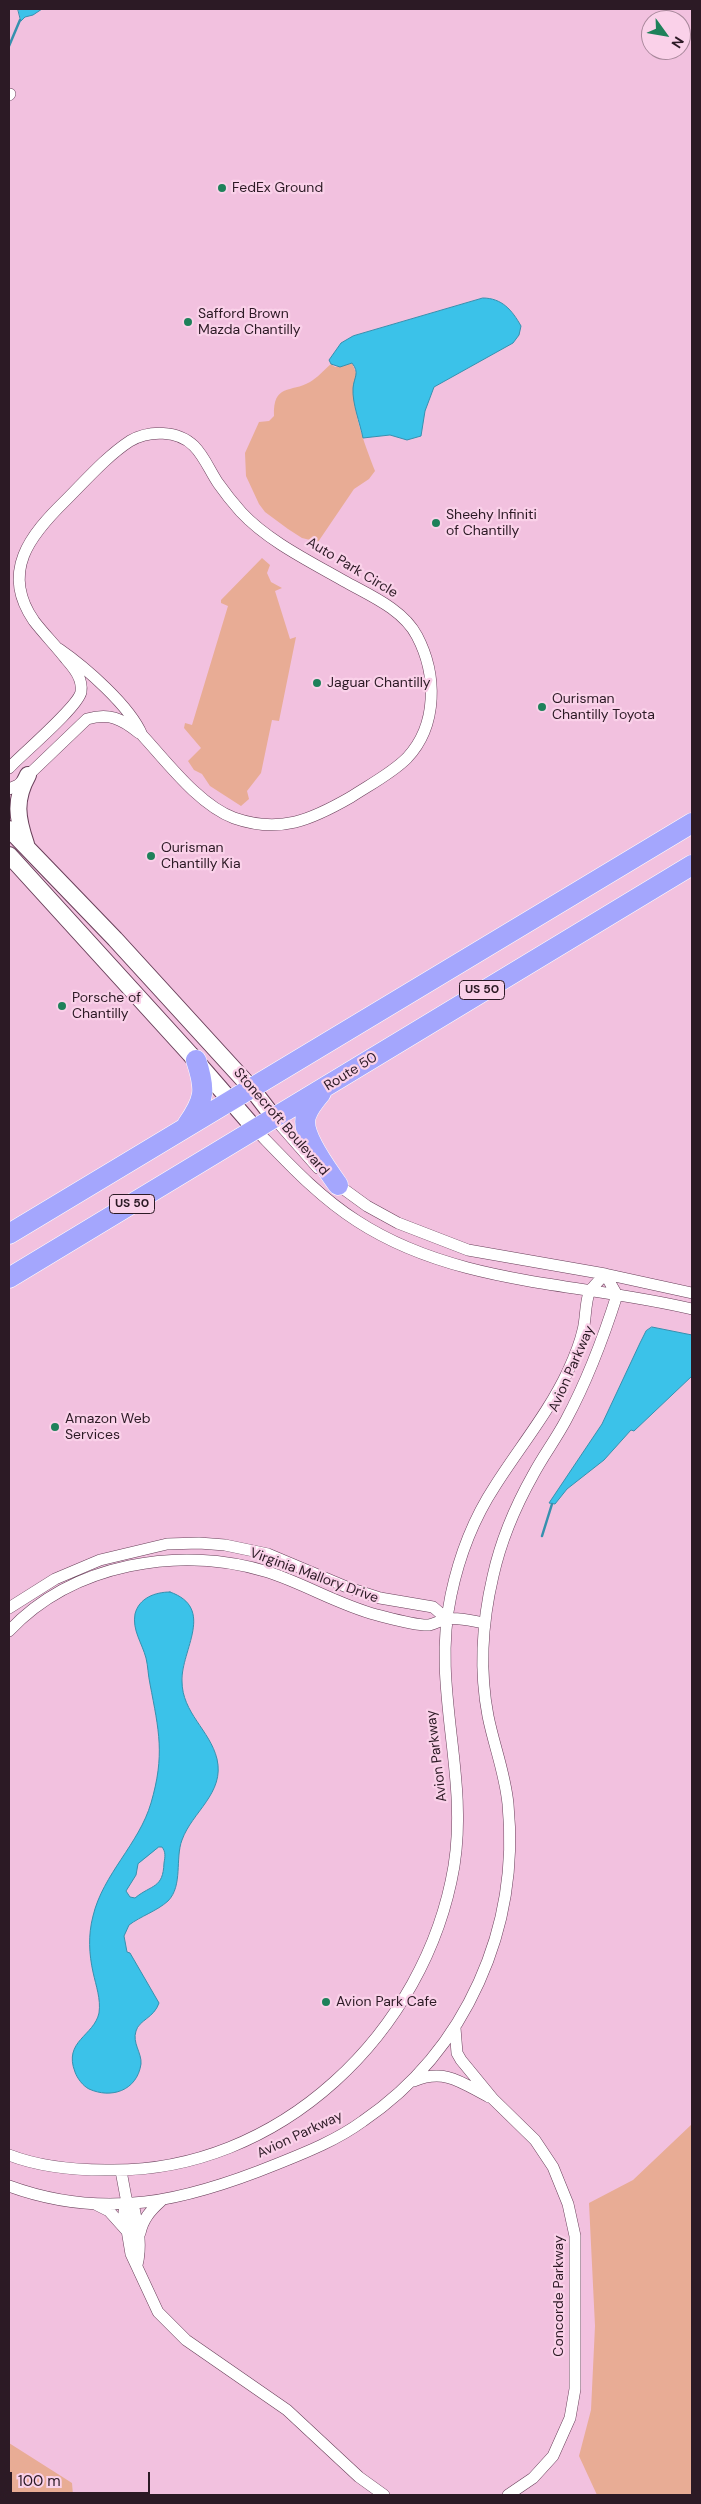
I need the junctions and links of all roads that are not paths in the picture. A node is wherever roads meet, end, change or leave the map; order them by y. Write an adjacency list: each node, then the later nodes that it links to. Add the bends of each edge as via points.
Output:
1 (59, 649): 2 (street, Auto Park Circle, via 82,665 137,723); 2 (street, Auto Park Circle, via 33,620 20,595 18,570 24,548 35,531 117,451 142,436 166,434 187,441 195,448 233,503 262,530 399,615 411,627 426,655 432,694 424,730 416,746 406,759 374,783 308,820 273,825 253,823 222,812 194,790); 3 (street, Auto Park Circle, via 76,672 80,683 78,699)
2 (142, 735): 4 (street, via 116,717 100,715 87,719)
3 (9, 768)
4 (28, 775): 5 (street); 8 (main road, via 19,793 17,811)
5 (9, 789)
6 (692, 823): 12 (highway, US 50)
7 (9, 830): 8 (main road, Stonecroft Boulevard)
8 (28, 849): 12 (main road, Stonecroft Boulevard)
9 (9, 855): 11 (main road, Stonecroft Boulevard)
10 (692, 865): 13 (highway, Route 50 / US 50)
11 (196, 1060): 14 (main road, Stonecroft Boulevard); 16 (highway, via 204,1082 203,1098)
12 (252, 1089): 14 (highway, US 50); 15 (main road, Stonecroft Boulevard)
13 (324, 1089): 15 (highway, Route 50 / US 50); 18 (highway, via 306,1116 307,1131 319,1158)
14 (232, 1101): 16 (highway, US 50); 17 (main road, Stonecroft Boulevard)
15 (274, 1119): 17 (highway, Route 50 / US 50); 18 (street, Stonecroft Boulevard, via 310,1160)
16 (184, 1129): 19 (highway, US 50)
17 (256, 1130): 21 (highway, Route 50 / US 50); 22 (street, Stonecroft Boulevard, via 329,1201 385,1238 455,1265)
18 (338, 1185): 20 (street, Stonecroft Boulevard, via 398,1223 468,1250)
19 (9, 1234)
20 (605, 1274): 22 (street, Avion Parkway); 23 (street, Stonecroft Boulevard); 24 (street)
21 (9, 1278)
22 (590, 1292): 24 (street, Stonecroft Boulevard); 27 (street, Avion Parkway, via 583,1329 567,1373 549,1407 494,1488 470,1534)
23 (692, 1294)
24 (618, 1295): 25 (street, Stonecroft Boulevard); 28 (street, Avion Parkway, via 597,1357 580,1393 526,1487 505,1533 492,1577)
25 (692, 1309)
26 (9, 1608): 27 (street, Virginia Mallory Drive, via 55,1579 94,1562 167,1544 198,1543 268,1554 380,1598 433,1607)
27 (446, 1619): 28 (street, Virginia Mallory Drive); 29 (street, Virginia Mallory Drive, via 428,1625 376,1614 347,1606 286,1579 242,1566 211,1560 164,1560 115,1570 62,1591 33,1609); 34 (street, Avion Parkway, via 444,1673 446,1709 458,1782 457,1837 442,1918 408,1993 360,2058 298,2110 211,2156 168,2167)
28 (484, 1623): 30 (street, Avion Parkway, via 484,1696 506,1786 510,1870 495,1943 478,1986)
29 (9, 1632)
30 (455, 2028): 31 (street, Avion Parkway); 32 (street, Concorde Parkway, via 456,2053)
31 (412, 2081): 32 (street, Concorde Parkway, via 440,2074); 36 (street, Avion Parkway, via 362,2122 313,2149 225,2185)
32 (493, 2099): 41 (street, Concorde Parkway, via 531,2136 553,2167 568,2204 575,2236 574,2388 570,2418 553,2456 533,2478)
33 (9, 2155): 34 (street, Avion Parkway, via 73,2170)
34 (121, 2170): 38 (street)
35 (9, 2186): 37 (street, Avion Parkway, via 36,2195)
36 (161, 2201): 38 (street, Avion Parkway); 39 (street)
37 (93, 2203): 38 (street, Avion Parkway); 39 (street, via 110,2211)
38 (128, 2203): 39 (street, via 134,2208)
39 (134, 2235): 40 (street, via 141,2249 138,2265 151,2301 171,2326 186,2340 288,2410 358,2477)
40 (384, 2495)
41 (508, 2495)

